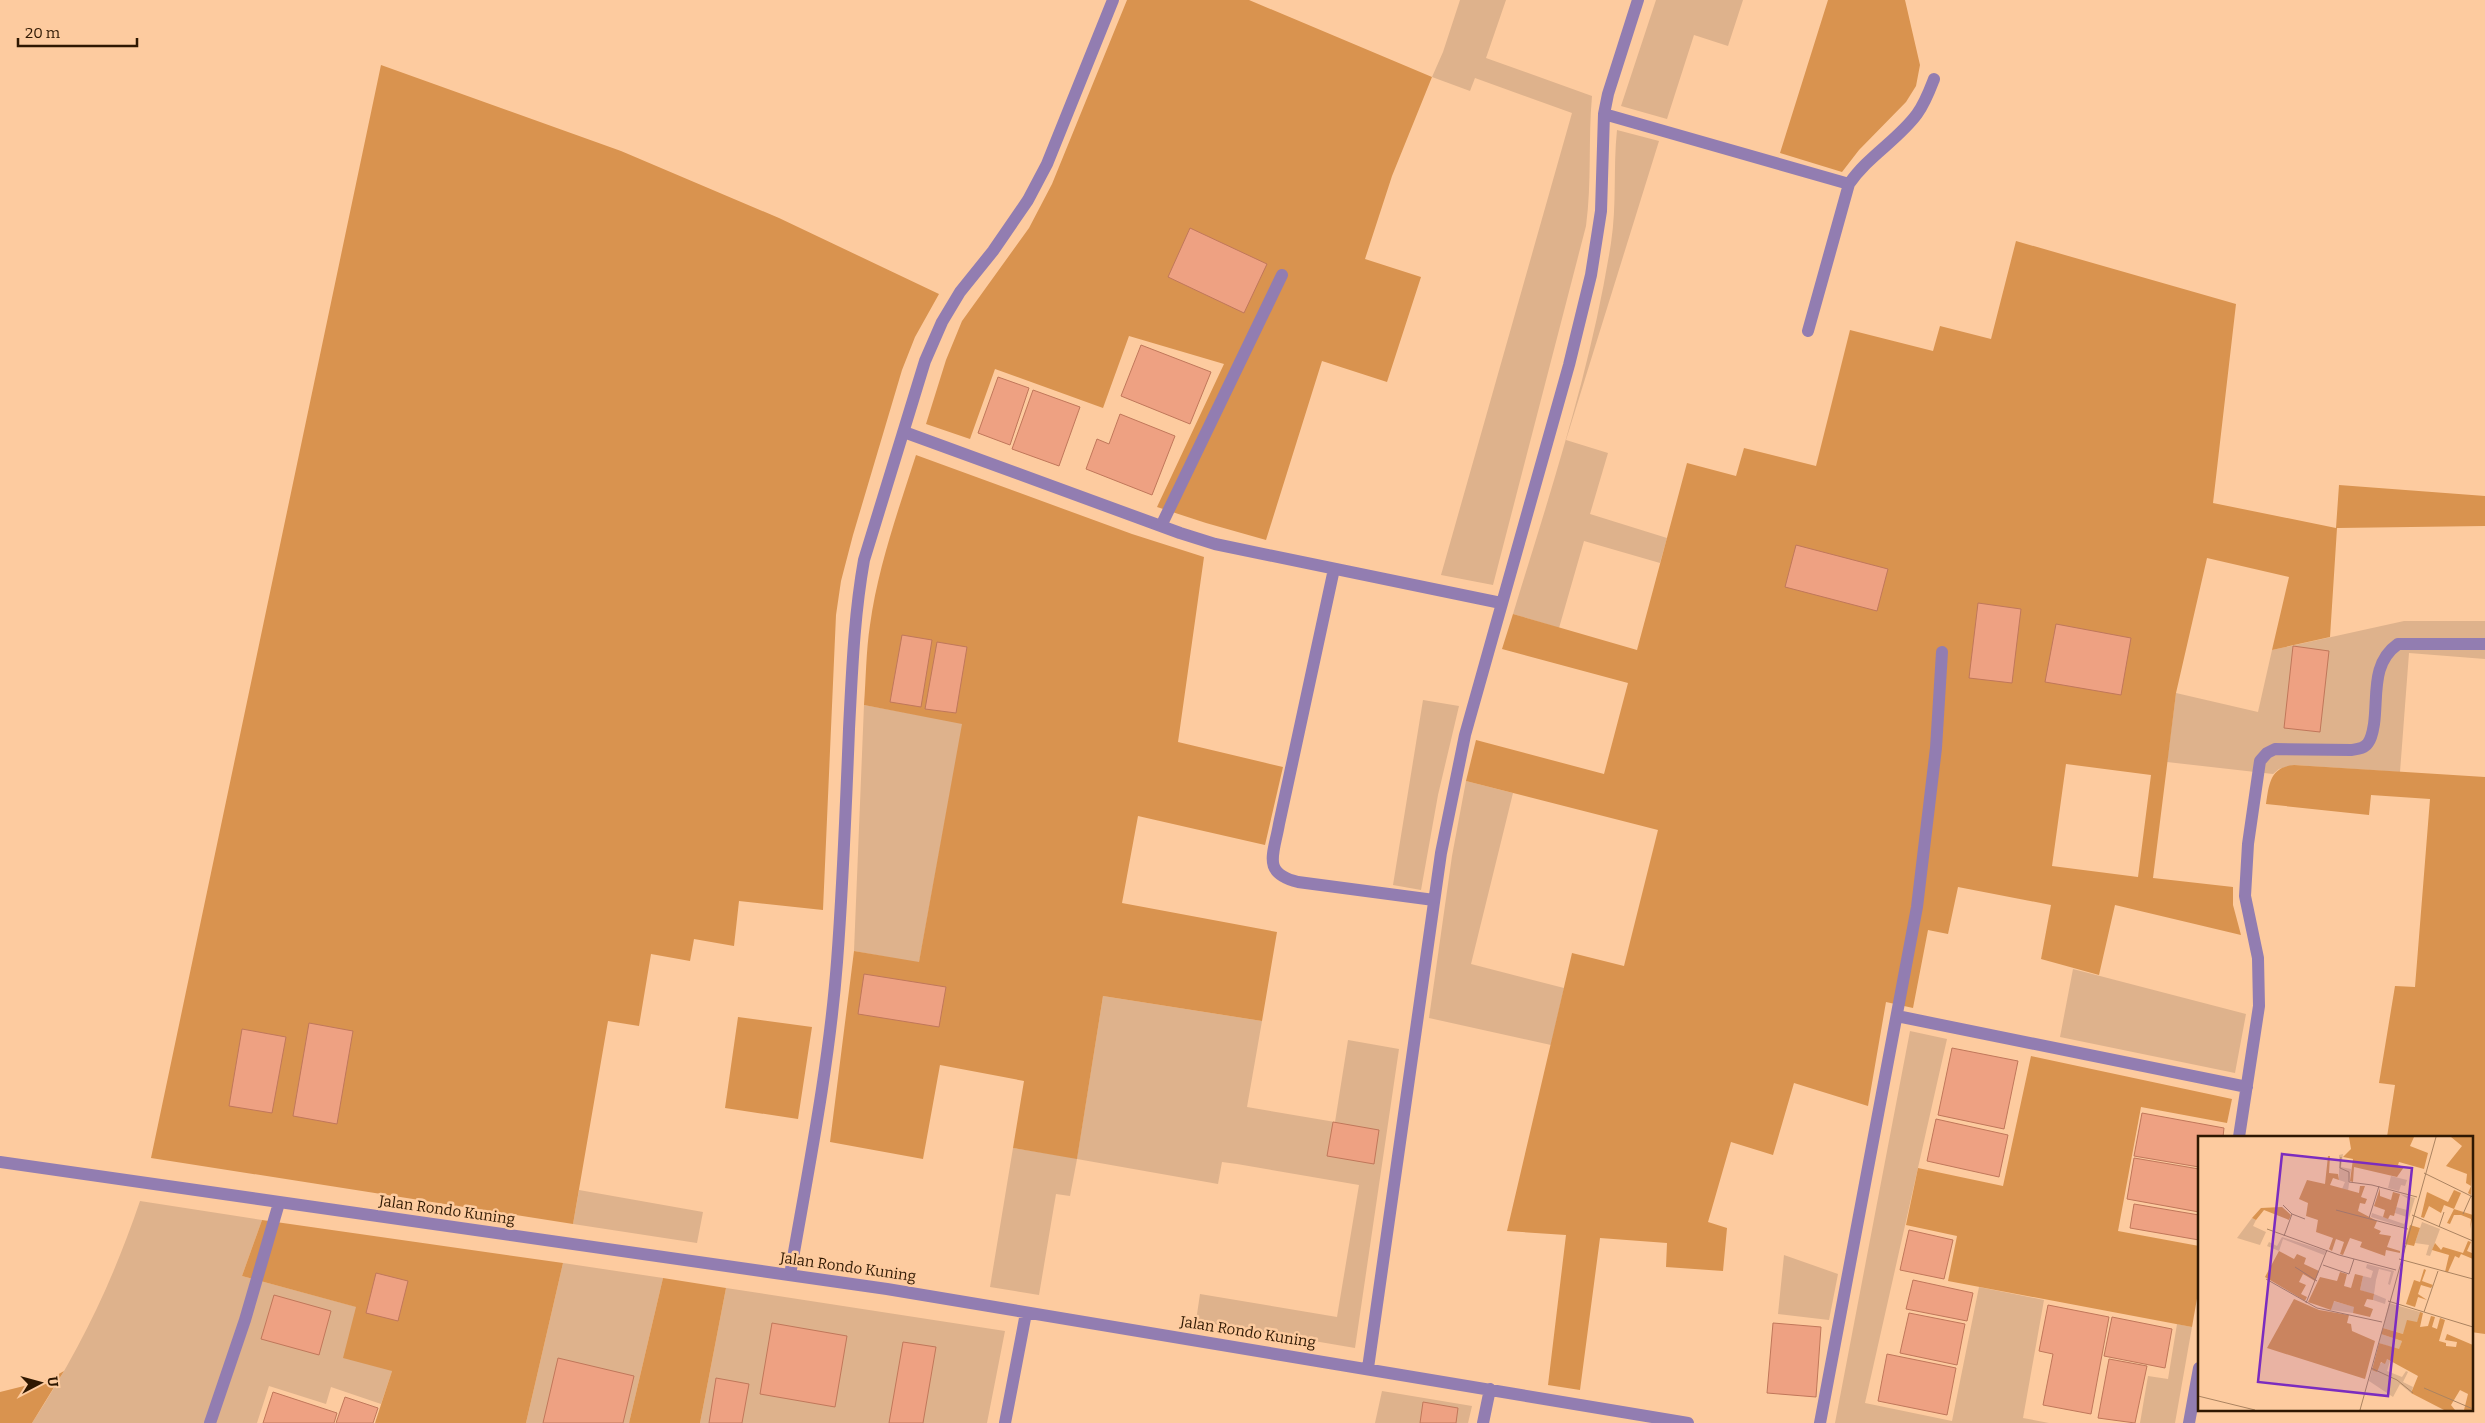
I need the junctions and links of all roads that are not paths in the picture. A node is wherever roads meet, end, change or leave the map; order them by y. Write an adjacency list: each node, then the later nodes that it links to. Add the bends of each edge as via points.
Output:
1 (1113, 0): 8 (street, via 1047,164 1028,200 960,292 942,322 925,361)
2 (1638, 0): 4 (street)
3 (1934, 79): 5 (street, via 1916,116 1860,168)
4 (1604, 114): 5 (street); 11 (street, via 1603,195 1591,275 1569,365)
5 (1848, 184): 7 (street)
6 (1282, 275): 9 (street)
7 (1808, 332)
8 (904, 432): 9 (street); 20 (street, via 864,560 858,591 832,1019)
9 (1161, 526): 10 (street, via 1224,546)
10 (1334, 569): 11 (street); 14 (street, via 1279,824 1273,866 1283,879)
11 (1501, 603): 14 (street, via 1465,735)
12 (2485, 644): 16 (street, via 2398,644 2382,661 2373,732 2362,748 2275,749 2260,761 2248,844 2245,896 2260,981)
13 (1942, 652): 15 (street, via 1927,833)
14 (1434, 900): 22 (street)
15 (1897, 1016): 16 (street); 29 (street)
16 (2247, 1087): 17 (street)
17 (2239, 1136)
18 (0, 1162): 19 (street, Jalan Rondo Kuning)
19 (279, 1203): 20 (street, Jalan Rondo Kuning); 25 (street, via 245,1320)
20 (790, 1275): 21 (street, Jalan Rondo Kuning)
21 (1026, 1313): 22 (street, Jalan Rondo Kuning); 26 (street)
22 (1368, 1368): 24 (street, Jalan Rondo Kuning)
23 (2198, 1374): 30 (street)
24 (1490, 1389): 27 (street); 28 (street, Jalan Rondo Kuning)
25 (210, 1423)
26 (1005, 1423)
27 (1483, 1423)
28 (1688, 1423)
29 (1820, 1423)
30 (2189, 1423)

